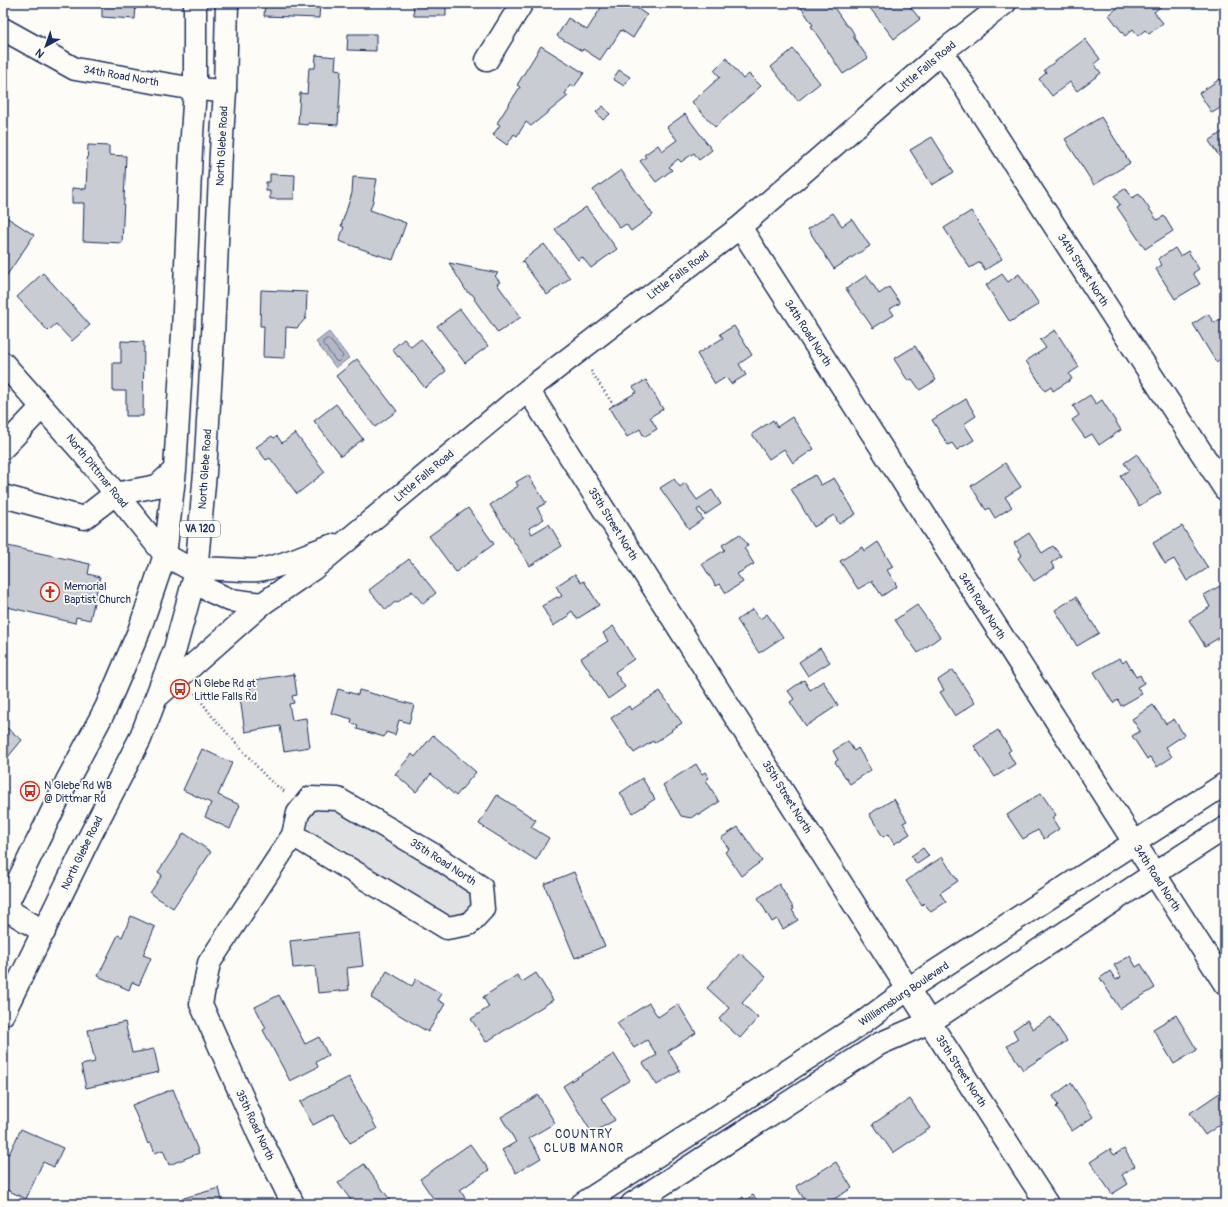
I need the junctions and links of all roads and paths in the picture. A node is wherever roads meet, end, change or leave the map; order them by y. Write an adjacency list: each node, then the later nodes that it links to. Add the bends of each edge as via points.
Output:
1 (195, 3): 8 (street, VA 120)
2 (227, 3): 9 (street, North Glebe Road / VA 120)
3 (522, 3): 7 (street)
4 (1005, 3): 6 (street, Little Falls Road)
5 (3, 29): 8 (street, 34th Road North, via 75,69)
6 (942, 52): 10 (street, Little Falls Road); 18 (street, 34th Street North)
7 (487, 60)
8 (195, 89): 9 (street, 34th Road North); 17 (street, VA 120)
9 (225, 91): 23 (street, North Glebe Road / VA 120, via 205,473)
10 (740, 227): 11 (street, Little Falls Road); 31 (street, 34th Road North)
11 (577, 352): 13 (street, Little Falls Road); 14 (path)
12 (3, 363): 15 (street, North Dittmar Road)
13 (528, 390): 21 (street, Little Falls Road); 36 (street, 35th Street North)
14 (614, 406)
15 (42, 407): 16 (street); 19 (street, North Dittmar Road)
16 (3, 448)
17 (175, 470): 19 (street, via 157,486); 22 (street, VA 120)
18 (1225, 489)
19 (115, 494): 20 (street, via 84,518); 22 (street, North Dittmar Road)
20 (3, 496)
21 (346, 541): 23 (street, Little Falls Road, via 272,567 257,570 206,568); 24 (street, Little Falls Road)
22 (165, 555): 23 (street, North Dittmar Road); 33 (street, VA 120, via 139,632 106,708)
23 (196, 572): 24 (street, via 208,590 230,600); 26 (street, North Glebe Road / VA 120, via 175,649)
24 (262, 604): 26 (street, Little Falls Road)
25 (193, 691): 28 (path, via 255,765)
26 (156, 698): 34 (street, North Glebe Road / VA 120, via 140,739)
27 (1225, 784): 31 (street, Williamsburg Boulevard)
28 (284, 792)
29 (1225, 828): 32 (street)
30 (293, 836): 30 (street, 35th Road North, via 447,928 469,924 483,909 481,887 432,854 338,799 310,798 298,813); 39 (street, 35th Road North, via 209,963 201,1004 259,1135)
31 (1134, 843): 32 (street, 34th Road North); 36 (street, Williamsburg Boulevard)
32 (1154, 874): 35 (street, 34th Road North); 38 (street)
33 (4, 909): 34 (street)
34 (44, 932): 37 (street, North Glebe Road / VA 120)
35 (1225, 984)
36 (908, 989): 38 (street, 35th Street North); 40 (street, Williamsburg Boulevard, via 862,1023)
37 (3, 1014)
38 (930, 1022): 41 (street, via 879,1044); 42 (street, 35th Street North)
39 (293, 1204)
40 (582, 1204)
41 (632, 1204)
42 (1047, 1204)

